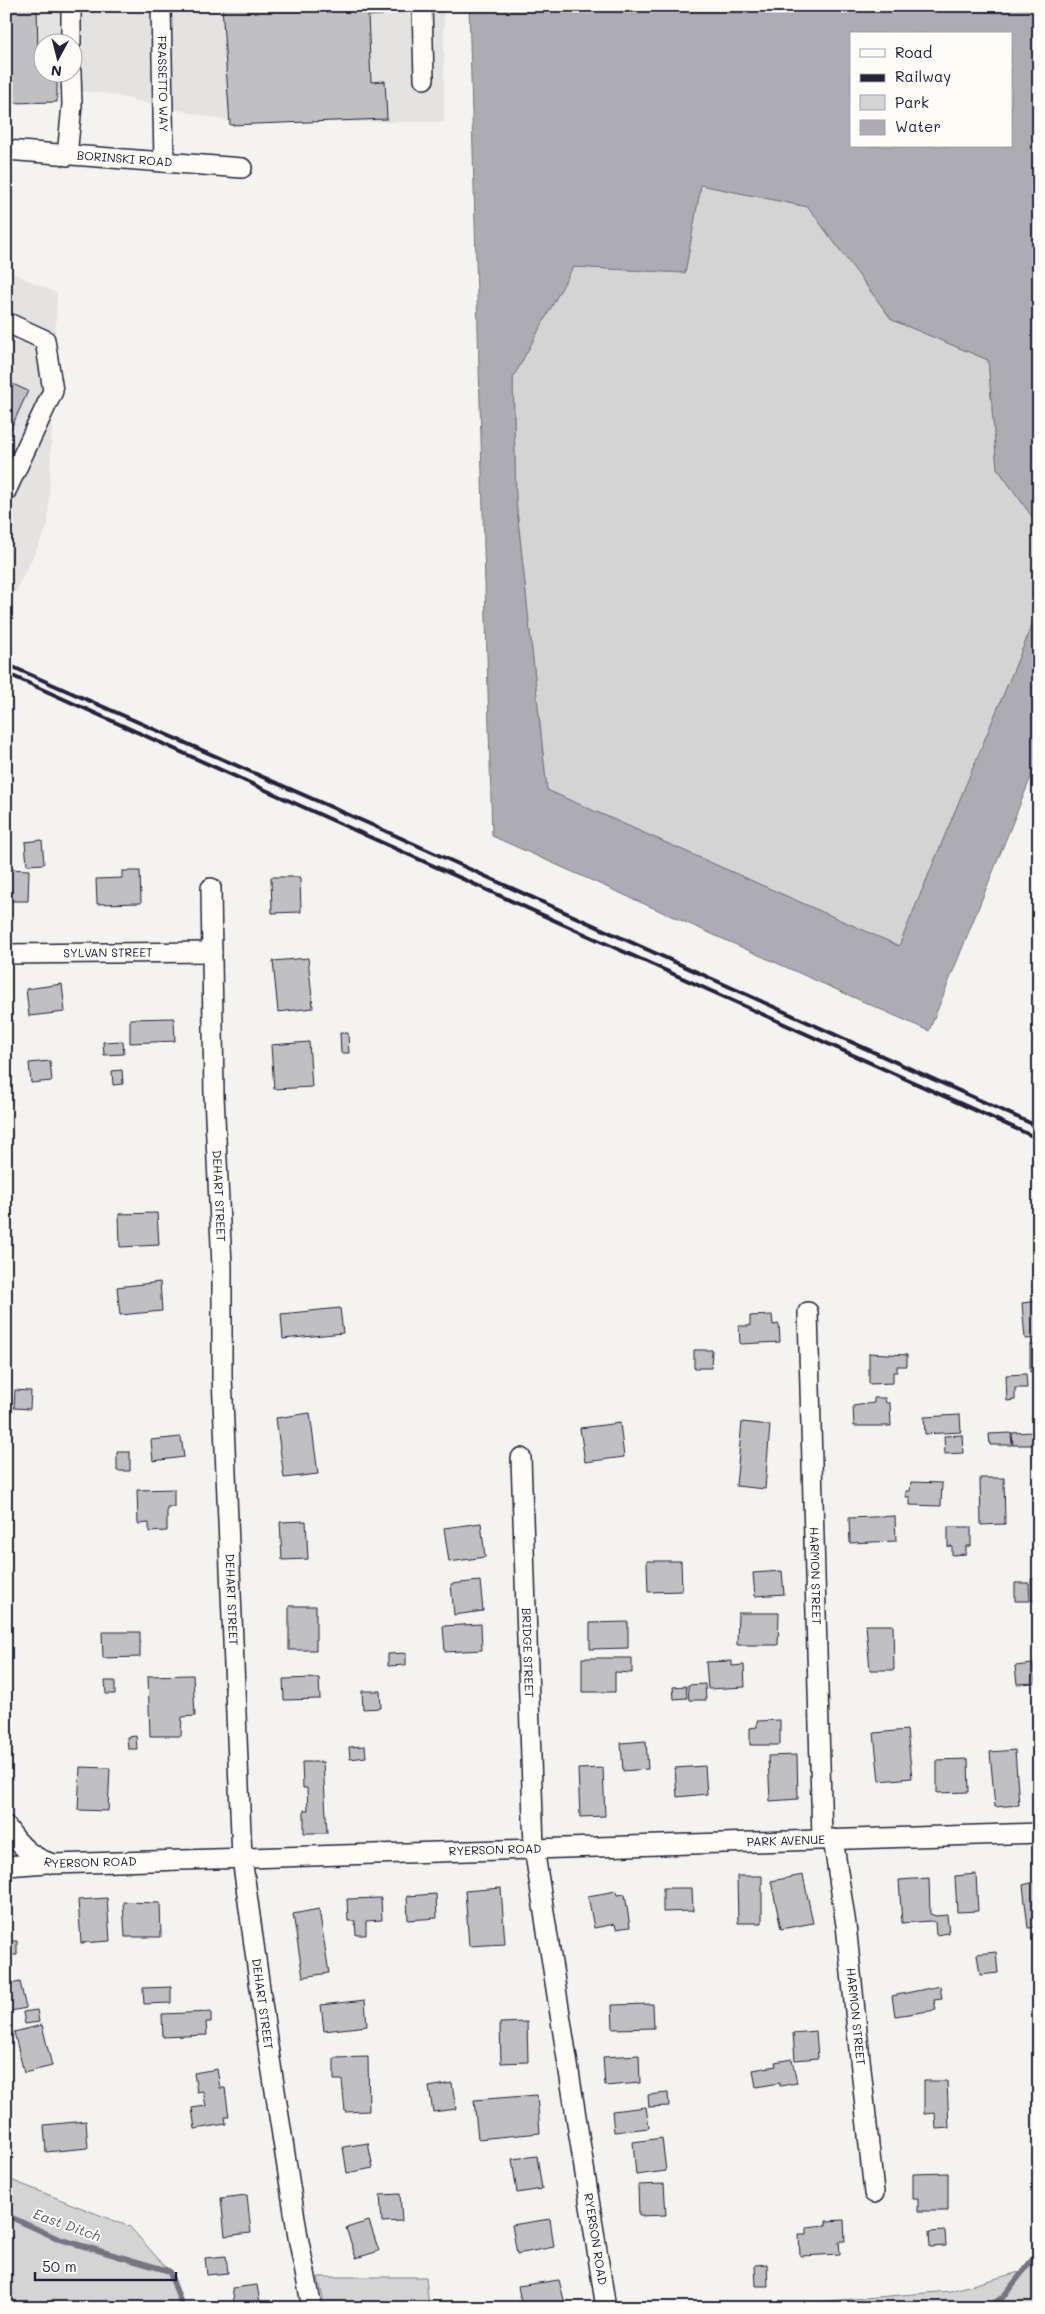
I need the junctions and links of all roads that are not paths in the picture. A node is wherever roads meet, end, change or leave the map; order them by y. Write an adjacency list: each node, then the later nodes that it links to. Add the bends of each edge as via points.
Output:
1 (71, 6): 4 (street)
2 (162, 6): 9 (street, FRASSETTO WAY)
3 (422, 6): 5 (street)
4 (71, 32)
5 (424, 79)
6 (71, 82): 8 (street)
7 (6, 150): 8 (street, BORINSKI ROAD)
8 (67, 156): 9 (street, BORINSKI ROAD)
9 (164, 162): 10 (street, BORINSKI ROAD)
10 (242, 168)
11 (6, 322): 12 (street, via 45,340 53,391)
12 (6, 491)
13 (211, 888): 14 (street, DEHART STREET)
14 (212, 952): 15 (street, SYLVAN STREET); 22 (street, DEHART STREET, via 214,1096 222,1266 222,1376)
15 (6, 954)
16 (808, 1312): 20 (street, HARMON STREET)
17 (521, 1458): 21 (street, BRIDGE STREET)
18 (6, 1826): 23 (street, RYERSON ROAD, via 20,1846 41,1861)
19 (1039, 1833): 20 (street, PARK AVENUE)
20 (827, 1839): 21 (street, PARK AVENUE); 25 (street, HARMON STREET, via 846,1925)
21 (534, 1848): 22 (street, RYERSON ROAD); 27 (street, RYERSON ROAD)
22 (242, 1858): 23 (street, RYERSON ROAD); 26 (street, DEHART STREET, via 268,2046)
23 (51, 1863): 24 (street)
24 (6, 1866)
25 (874, 2193)
26 (312, 2308)
27 (606, 2308)

